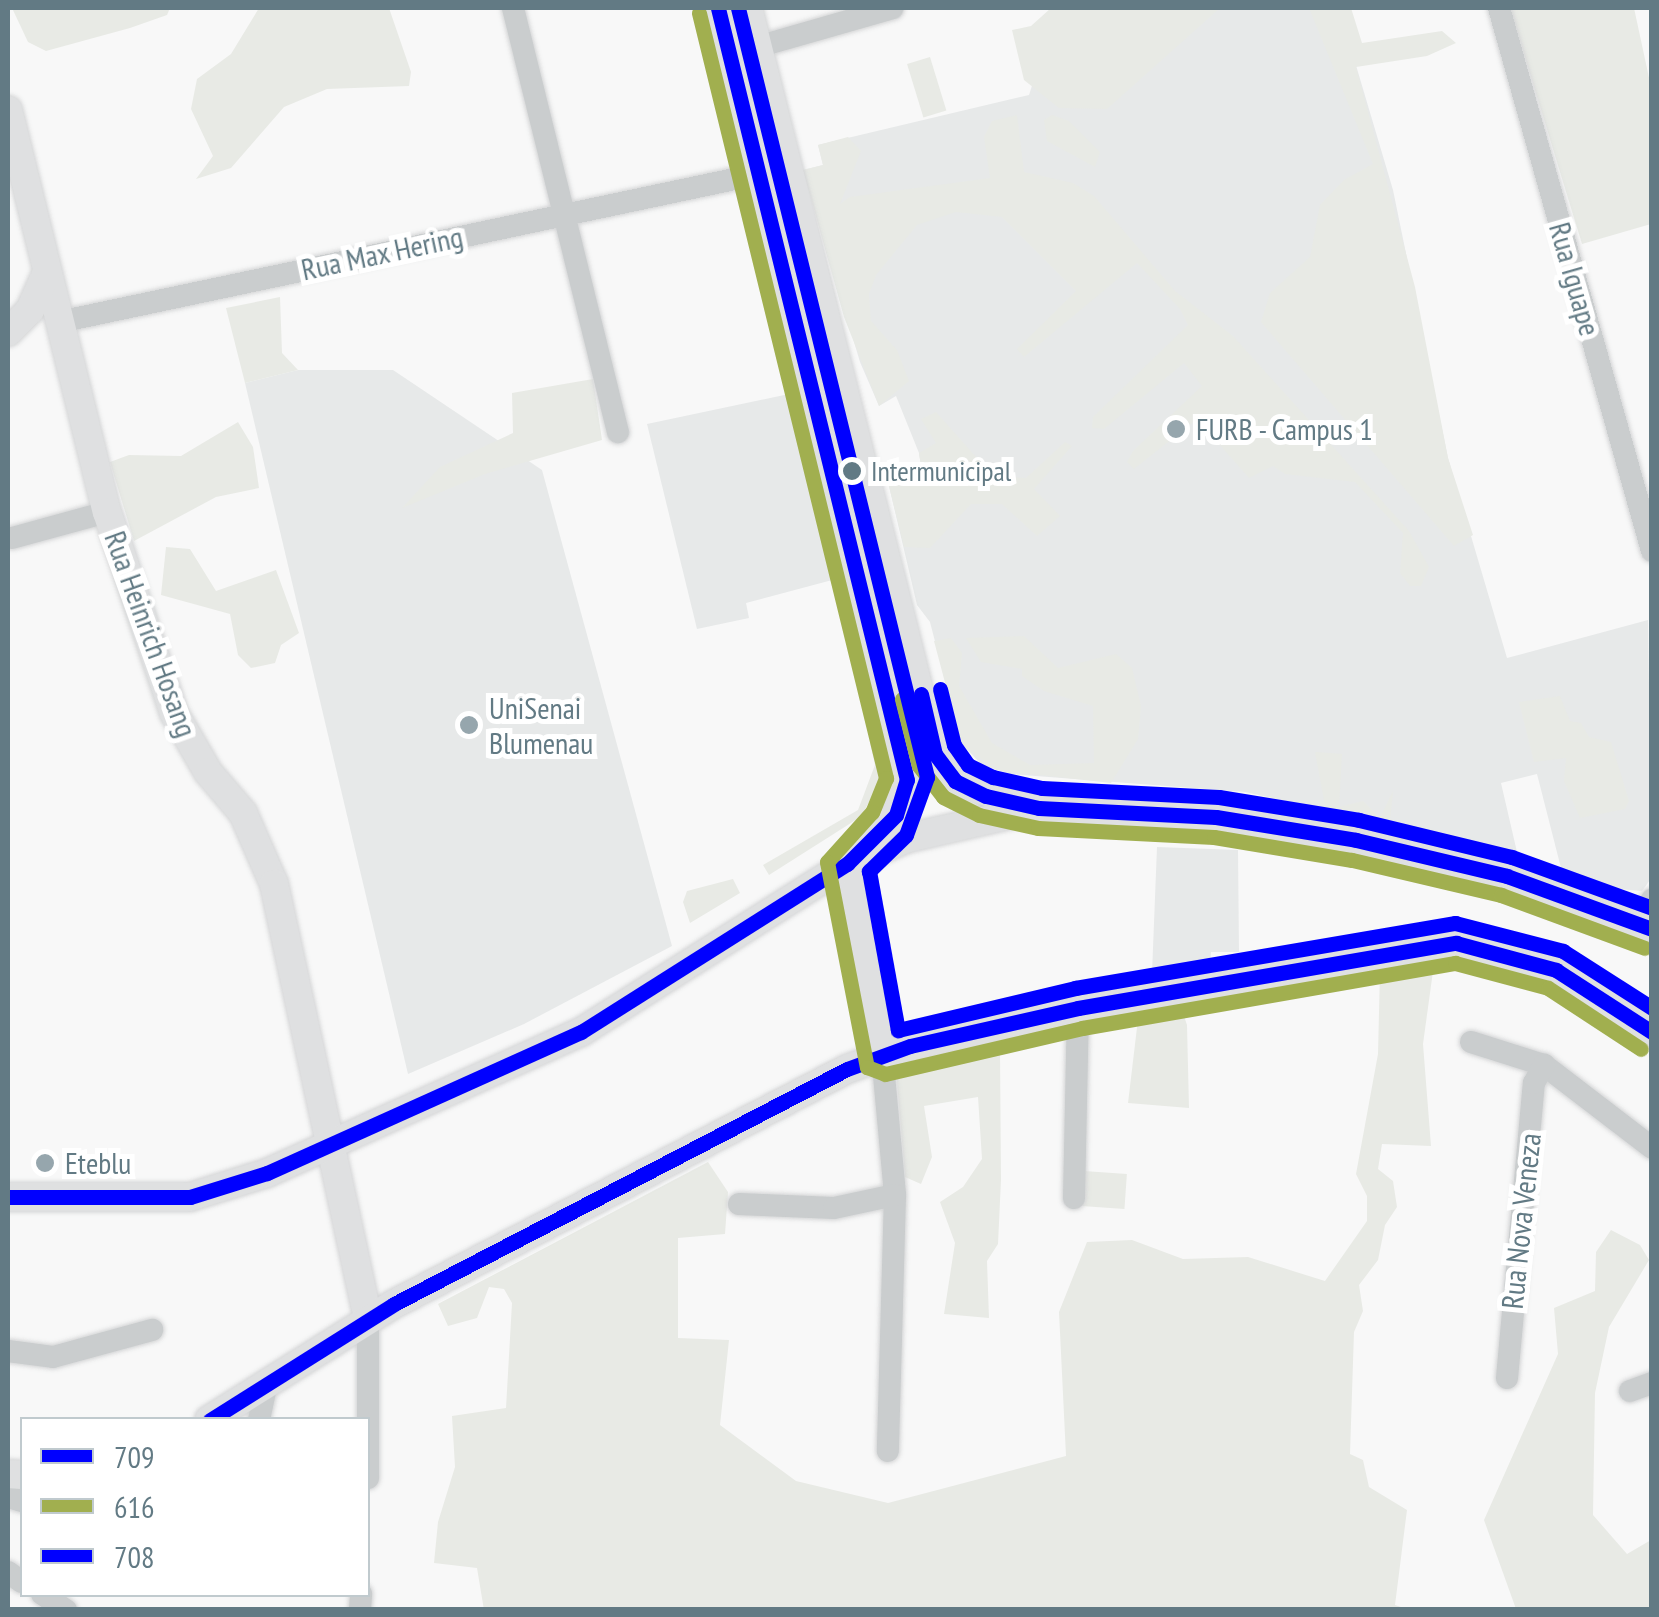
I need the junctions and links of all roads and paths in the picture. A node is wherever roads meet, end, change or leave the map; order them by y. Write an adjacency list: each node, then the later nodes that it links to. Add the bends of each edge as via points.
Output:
1 (513, 8): 10 (street)
2 (718, 8): 9 (main road)
3 (748, 8): 6 (main road)
4 (890, 8): 6 (street)
5 (1500, 8): 17 (street, Rua Iguape)
6 (757, 47): 8 (main road)
7 (8, 110): 11 (main road, Rua Heinrich Hosang)
8 (789, 168): 9 (main road); 18 (main road, via 935,754)
9 (758, 174): 10 (street, Rua Max Hering); 19 (main road)
10 (566, 215): 12 (street, Rua Max Hering); 14 (street)
11 (47, 272): 12 (main road, Rua Heinrich Hosang); 13 (main road, Rua Max Hering, via 30,310)
12 (59, 322): 13 (main road, Rua Max Hering); 15 (main road, Rua Heinrich Hosang)
13 (8, 334)
14 (618, 432)
15 (107, 512): 16 (street); 28 (main road, Rua Heinrich Hosang, via 188,742 261,846)
16 (12, 538)
17 (1652, 551)
18 (947, 772): 19 (main road, via 926,788); 20 (main road, via 986,796)
19 (906, 780): 21 (main road, via 896,815)
20 (1039, 808): 21 (main road, via 908,838); 22 (main road, via 1216,817 1356,840)
21 (847, 864): 26 (main road); 28 (main road, via 582,1032)
22 (1647, 917)
23 (1078, 1008): 24 (main road, via 1456,943 1556,970); 26 (main road); 32 (street)
24 (1652, 1032)
25 (1471, 1042): 27 (street)
26 (882, 1054): 30 (street); 34 (main road)
27 (1544, 1065): 29 (street); 37 (street, Rua Nova Veneza, via 1534,1083)
28 (334, 1140): 31 (main road, via 268,1172 190,1197); 34 (main road, Rua Heinrich Hosang)
29 (1652, 1148)
30 (895, 1194): 33 (street, via 834,1208); 42 (street)
31 (8, 1197)
32 (1074, 1198)
33 (739, 1204)
34 (368, 1318): 38 (main road); 41 (street)
35 (152, 1330): 36 (street, via 53,1357)
36 (8, 1351)
37 (1507, 1378)
38 (267, 1384): 39 (main road); 40 (street)
39 (215, 1417)
40 (261, 1417)
41 (368, 1417)
42 (888, 1451)

